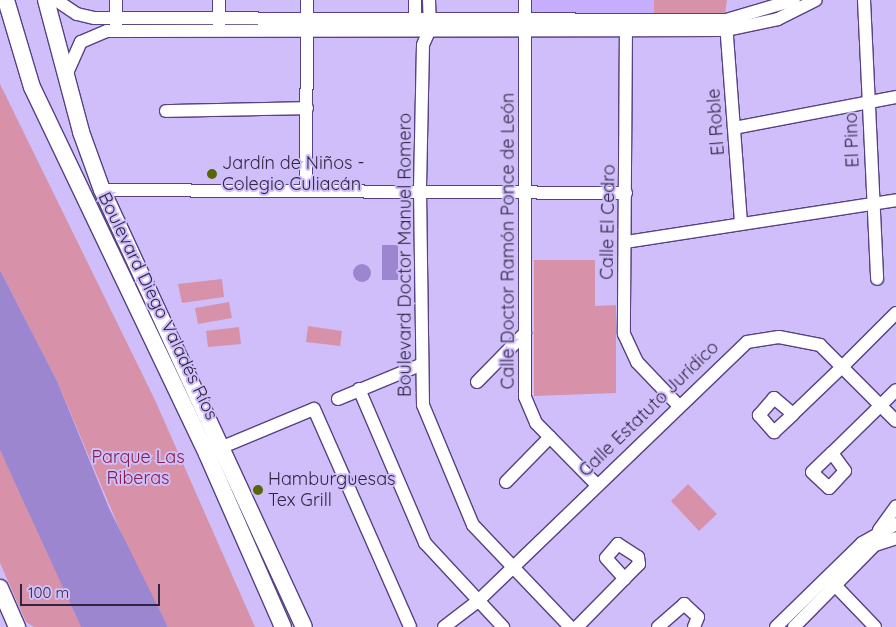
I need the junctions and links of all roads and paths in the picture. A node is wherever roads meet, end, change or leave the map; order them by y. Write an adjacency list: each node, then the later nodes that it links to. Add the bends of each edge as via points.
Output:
1 (6, 0): 27 (main road, Boulevard Diego Valadés Ríos, via 21,60)
2 (46, 0): 22 (main road, Boulevard Diego Valadés Ríos)
3 (56, 0): 17 (street, via 77,14)
4 (116, 0): 17 (street)
5 (219, 0): 18 (street)
6 (307, 0): 13 (street)
7 (415, 0): 14 (street, Boulevard Doctor Manuel Romero)
8 (429, 0): 15 (street, Boulevard Doctor Manuel Romero)
9 (525, 0): 16 (street, Calle Doctor Ramón Ponce de León)
10 (794, 0): 20 (street)
11 (816, 0): 20 (street, via 772,21)
12 (864, 0): 24 (street, El Pino)
13 (307, 23): 14 (street); 18 (street); 25 (street)
14 (415, 23): 15 (street); 21 (street, Boulevard Doctor Manuel Romero)
15 (429, 23): 16 (street); 21 (street, Boulevard Doctor Manuel Romero)
16 (525, 23): 19 (street); 33 (street, Calle Doctor Ramón Ponce de León)
17 (116, 24): 18 (street); 22 (street, via 82,42)
18 (219, 24)
19 (626, 25): 20 (street); 34 (street, Calle El Cedro)
20 (726, 25): 28 (street, El Roble)
21 (423, 45): 32 (street, Boulevard Doctor Manuel Romero)
22 (67, 73): 29 (main road, Boulevard Diego Valadés Ríos)
23 (896, 97): 24 (street)
24 (868, 102): 28 (street); 36 (street, El Pino)
25 (307, 108): 26 (street); 30 (street)
26 (166, 111)
27 (48, 121): 29 (main road, via 65,140); 55 (main road, Boulevard Diego Valadés Ríos)
28 (734, 128): 37 (street, El Roble)
29 (81, 132): 31 (main road, Boulevard Diego Valadés Ríos)
30 (306, 189): 31 (street); 32 (street)
31 (102, 190): 53 (main road, Boulevard Diego Valadés Ríos)
32 (420, 190): 33 (street); 42 (street, Boulevard Doctor Manuel Romero)
33 (526, 191): 34 (street); 41 (street, Calle Doctor Ramón Ponce de León)
34 (626, 192): 38 (street, Calle El Cedro)
35 (896, 200): 36 (street)
36 (871, 204): 37 (street); 39 (street, El Pino)
37 (741, 222): 38 (street)
38 (626, 242): 49 (street, Calle El Cedro, via 624,334 638,362)
39 (877, 279)
40 (896, 313): 43 (street)
41 (525, 333): 44 (street); 52 (street, Calle Doctor Ramón Ponce de León, via 525,397 536,423)
42 (420, 365): 45 (street); 62 (street, Boulevard Doctor Manuel Romero, via 423,404 464,510)
43 (843, 366): 48 (street, Calle Estatuto Jurídico); 49 (street, Calle Estatuto Jurídico, via 827,349 808,340 779,337 747,342); 50 (street)
44 (477, 382)
45 (359, 389): 47 (street); 66 (street, via 425,543)
46 (896, 390): 48 (street)
47 (338, 399)
48 (881, 405): 51 (street, Calle Estatuto Jurídico); 54 (street)
49 (679, 406): 57 (street, Calle Estatuto Jurídico)
50 (793, 414): 50 (street, via 779,399 772,399 759,415 774,432)
51 (896, 421)
52 (550, 437): 56 (street); 57 (street, Calle Doctor Ramón Ponce de León)
53 (224, 447): 55 (street); 70 (main road, Boulevard Diego Valadés Ríos); 71 (street, via 314,409)
54 (832, 453)
55 (207, 454): 69 (main road, Boulevard Diego Valadés Ríos)
56 (506, 482)
57 (597, 485): 62 (street, Calle Estatuto Jurídico)
58 (896, 507): 60 (street)
59 (896, 524): 60 (street)
60 (879, 530): 64 (street)
61 (896, 538): 64 (street, via 875,545)
62 (512, 566): 66 (street, Calle Estatuto Jurídico); 74 (street, Boulevard Doctor Manuel Romero)
63 (625, 579): 63 (street, via 639,561 622,544 607,554); 75 (street)
64 (831, 581): 77 (street); 78 (street); 79 (street)
65 (0, 588): 68 (main road)
66 (478, 601): 72 (street, Calle Estatuto Jurídico); 73 (street)
67 (664, 625): 76 (street, via 681,604 698,616)
68 (17, 627)
69 (282, 627)
70 (304, 627)
71 (410, 627)
72 (444, 627)
73 (503, 627)
74 (570, 627)
75 (577, 627)
76 (694, 627)
77 (776, 627)
78 (794, 627)
79 (875, 627)

